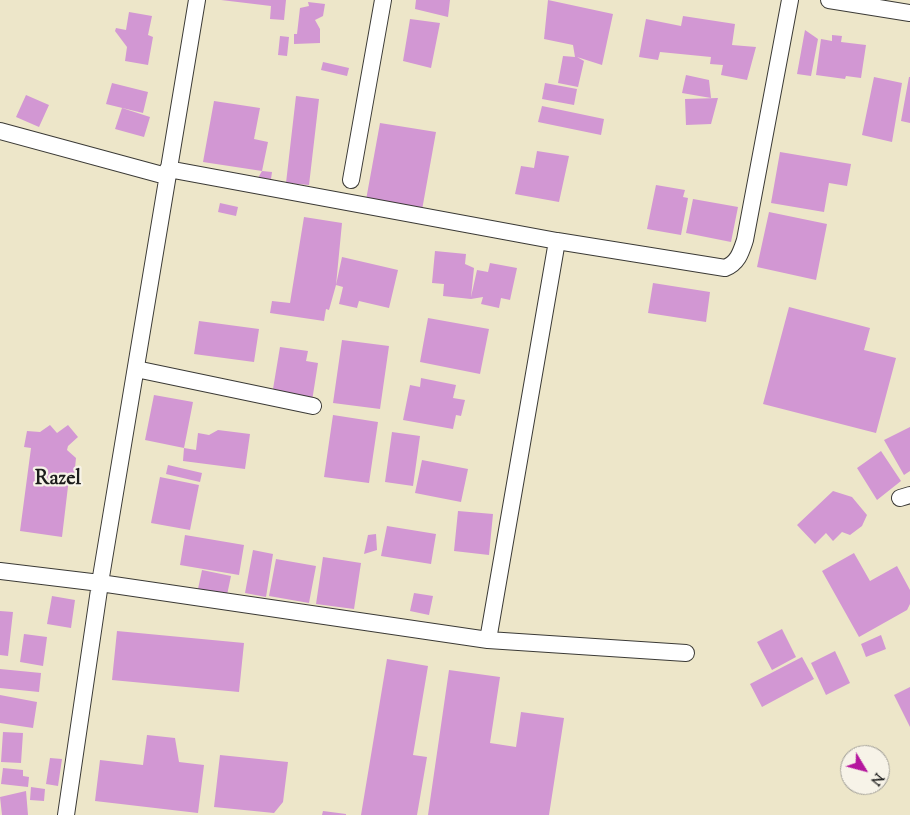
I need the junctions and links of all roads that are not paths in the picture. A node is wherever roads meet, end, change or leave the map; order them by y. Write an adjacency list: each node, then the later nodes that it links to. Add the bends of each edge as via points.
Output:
1 (197, 0): 7 (street)
2 (382, 0): 8 (street)
3 (790, 0): 9 (street, via 745,240 732,266 710,266)
4 (829, 0): 5 (street)
5 (910, 14)
6 (0, 131): 7 (street)
7 (167, 172): 9 (street); 10 (street)
8 (351, 180)
9 (557, 241): 14 (street)
10 (136, 369): 11 (street); 13 (street)
11 (312, 406)
12 (0, 572): 13 (street)
13 (100, 583): 14 (street); 16 (street)
14 (488, 640): 15 (street)
15 (686, 653)
16 (66, 815)

